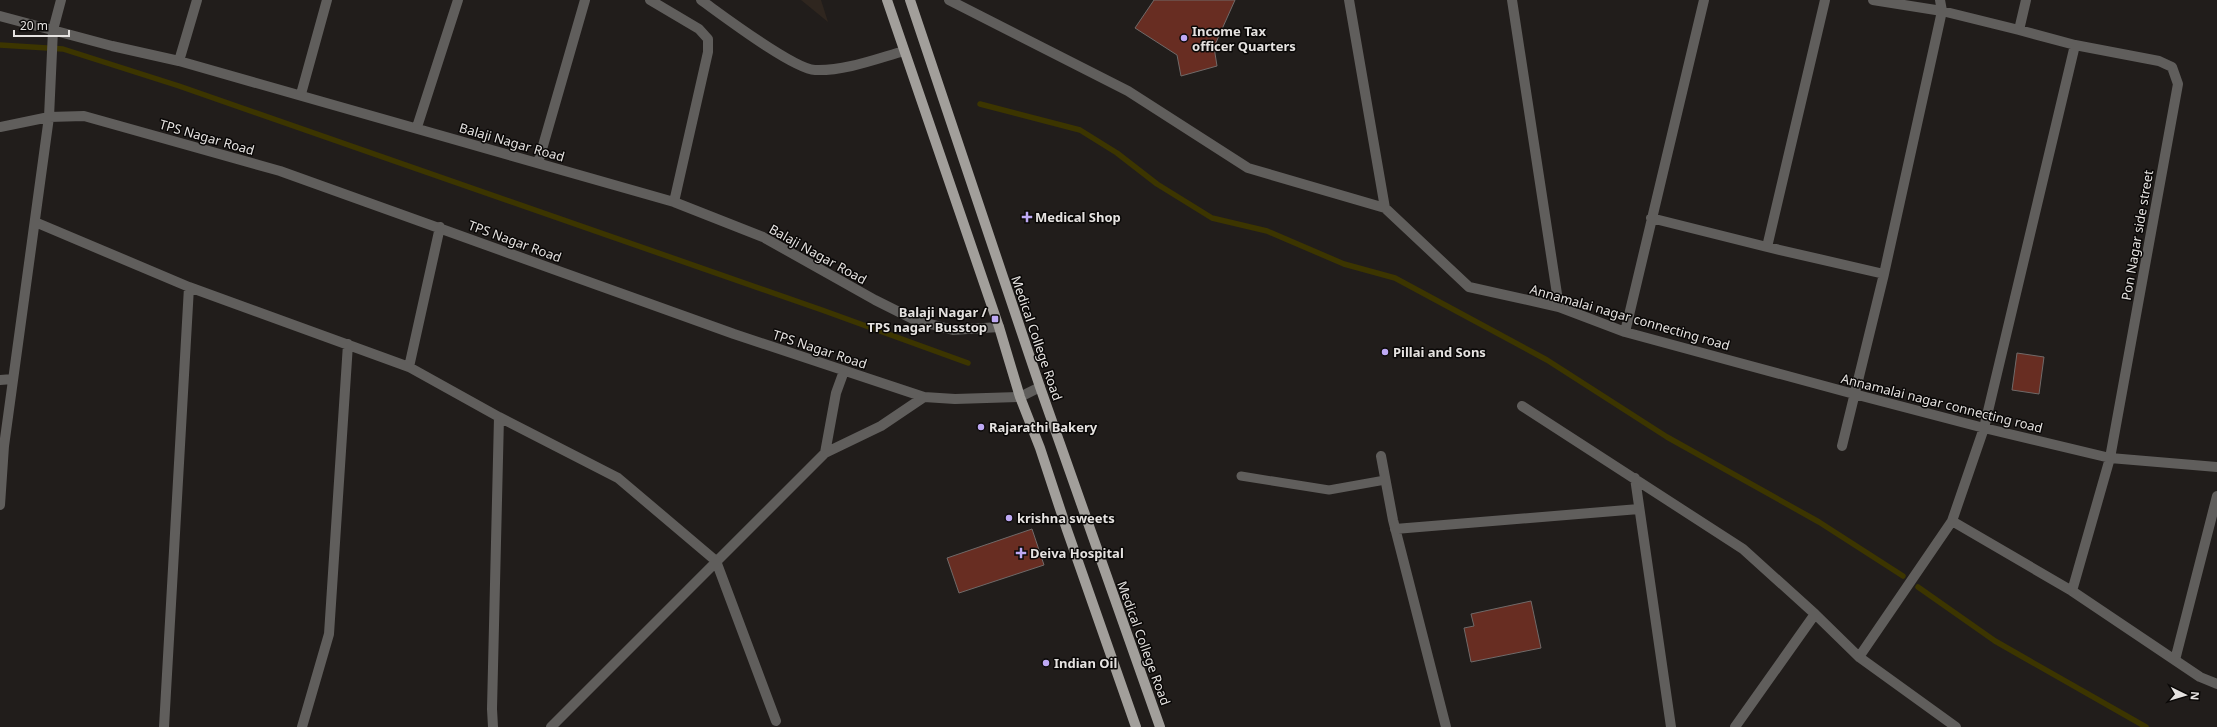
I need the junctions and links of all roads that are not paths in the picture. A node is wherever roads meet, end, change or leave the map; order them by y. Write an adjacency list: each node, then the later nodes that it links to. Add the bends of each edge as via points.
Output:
1 (61, 0): 20 (street)
2 (197, 0): 24 (street)
3 (327, 0): 25 (street)
4 (458, 0): 28 (street)
5 (585, 0): 29 (street)
6 (650, 0): 30 (street, via 699,29 708,39 708,52)
7 (701, 0): 23 (street, via 765,44 814,70 857,65)
8 (887, 0): 23 (main road)
9 (910, 0): 46 (main road, Medical College Road)
10 (949, 0): 31 (street, Annamalai nagar connecting road, via 1128,91 1248,168)
11 (1348, 0): 31 (street)
12 (1512, 0): 38 (street)
13 (1704, 0): 32 (street)
14 (1825, 0): 35 (street)
15 (1873, 0): 18 (street, Pon Nagar side street)
16 (1940, 0): 18 (street)
17 (2026, 0): 21 (street)
18 (1942, 11): 21 (street, Pon Nagar side street); 36 (street)
19 (0, 16): 20 (street, Balaji Nagar Road)
20 (52, 30): 24 (street, Balaji Nagar Road); 26 (street)
21 (2019, 30): 22 (street, Pon Nagar side street)
22 (2075, 44): 52 (street); 56 (street, Pon Nagar side street, via 2159,61 2172,67 2178,84)
23 (904, 51): 39 (main road)
24 (179, 60): 25 (street, Balaji Nagar Road)
25 (301, 94): 28 (street, Balaji Nagar Road)
26 (49, 117): 27 (street, TPS Nagar Road); 33 (street); 34 (street, TPS Nagar Road, via 84,116 280,171)
27 (0, 127)
28 (417, 127): 29 (street, Balaji Nagar Road)
29 (538, 163): 30 (street, Balaji Nagar Road)
30 (674, 202): 39 (street, Balaji Nagar Road, via 763,237 915,320 953,330)
31 (1384, 208): 38 (street, Annamalai nagar connecting road, via 1469,287)
32 (1652, 218): 35 (street); 40 (street)
33 (34, 222): 37 (street); 44 (street)
34 (440, 227): 42 (street); 43 (street, TPS Nagar Road, via 734,334)
35 (1767, 247): 36 (street)
36 (1884, 274): 47 (street)
37 (189, 287): 41 (street); 73 (street)
38 (1559, 307): 40 (street, Annamalai nagar connecting road)
39 (999, 327): 49 (main road)
40 (1625, 332): 47 (street, Annamalai nagar connecting road)
41 (348, 344): 42 (street); 74 (street, via 330,634)
42 (409, 367): 51 (street)
43 (844, 371): 48 (street, TPS Nagar Road); 54 (street, via 836,393)
44 (13, 379): 45 (street); 62 (street, via 4,446)
45 (0, 380)
46 (1040, 387): 49 (street); 78 (main road, Medical College Road)
47 (1854, 394): 52 (street, Annamalai nagar connecting road); 53 (street)
48 (924, 397): 49 (street, TPS Nagar Road); 54 (street, via 881,426)
49 (1020, 397): 77 (main road)
50 (1522, 406): 59 (street)
51 (499, 417): 66 (street, via 618,478); 75 (street)
52 (1984, 428): 56 (street, Annamalai nagar connecting road); 64 (street)
53 (1842, 446)
54 (825, 453): 66 (street)
55 (1381, 456): 60 (street)
56 (2110, 458): 57 (street); 67 (street, Pon Nagar side street)
57 (2217, 467)
58 (1240, 476): 60 (lane, via 1329,490)
59 (1635, 478): 63 (street); 68 (street, via 1743,548)
60 (1385, 480): 65 (street)
61 (2217, 496): 70 (street)
62 (0, 504)
63 (1639, 509): 65 (street); 80 (street)
64 (1952, 522): 67 (street); 69 (street)
65 (1395, 529): 79 (street)
66 (716, 561): 72 (street); 76 (street)
67 (2072, 591): 70 (street)
68 (1815, 614): 69 (street); 81 (street)
69 (1859, 657): 82 (street)
70 (2174, 660): 71 (street)
71 (2217, 684)
72 (776, 721)
73 (164, 727)
74 (302, 727)
75 (493, 727)
76 (551, 727)
77 (1136, 727)
78 (1160, 727)
79 (1446, 727)
80 (1671, 727)
81 (1735, 727)
82 (1956, 727)

